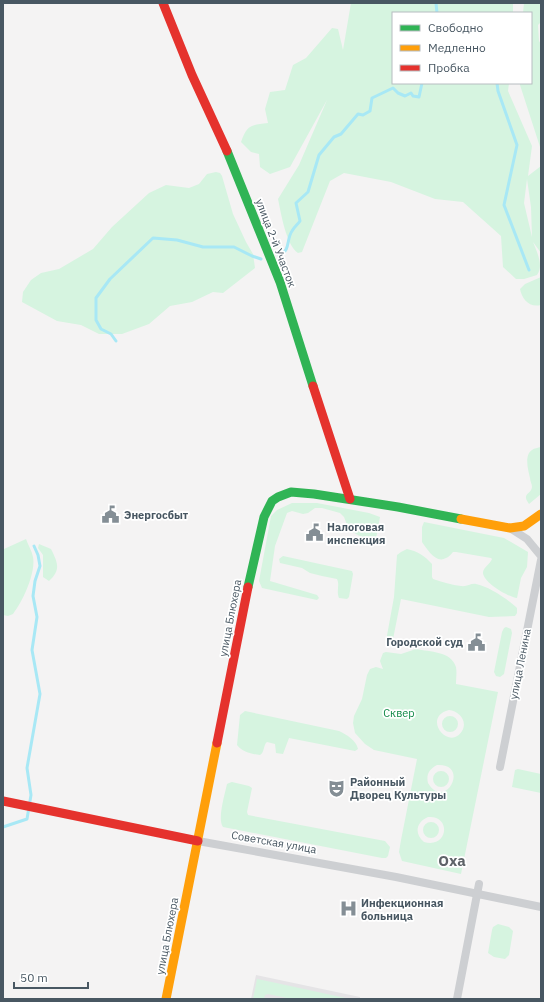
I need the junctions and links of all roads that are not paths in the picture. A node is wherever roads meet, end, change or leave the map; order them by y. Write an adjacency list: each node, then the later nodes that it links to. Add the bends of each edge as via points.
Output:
1 (163, 3): 2 (street, улица 2-й Участок, via 280,282)
2 (350, 499): 4 (street, улица Блюхера); 9 (street, улица Блюхера, via 291,492 272,501 267,509 246,597)
3 (541, 514): 4 (street, улица Блюхера, via 528,524)
4 (510, 528): 5 (street, via 528,540)
5 (541, 556)
6 (541, 560): 7 (street, улица Ленина)
7 (500, 767)
8 (3, 801): 9 (street, Советская улица)
9 (198, 840): 11 (street, Советская улица); 13 (street, улица Блюхера)
10 (479, 884): 11 (street)
11 (477, 894): 12 (street, Советская улица); 14 (street)
12 (541, 907)
13 (166, 999)
14 (457, 999)

